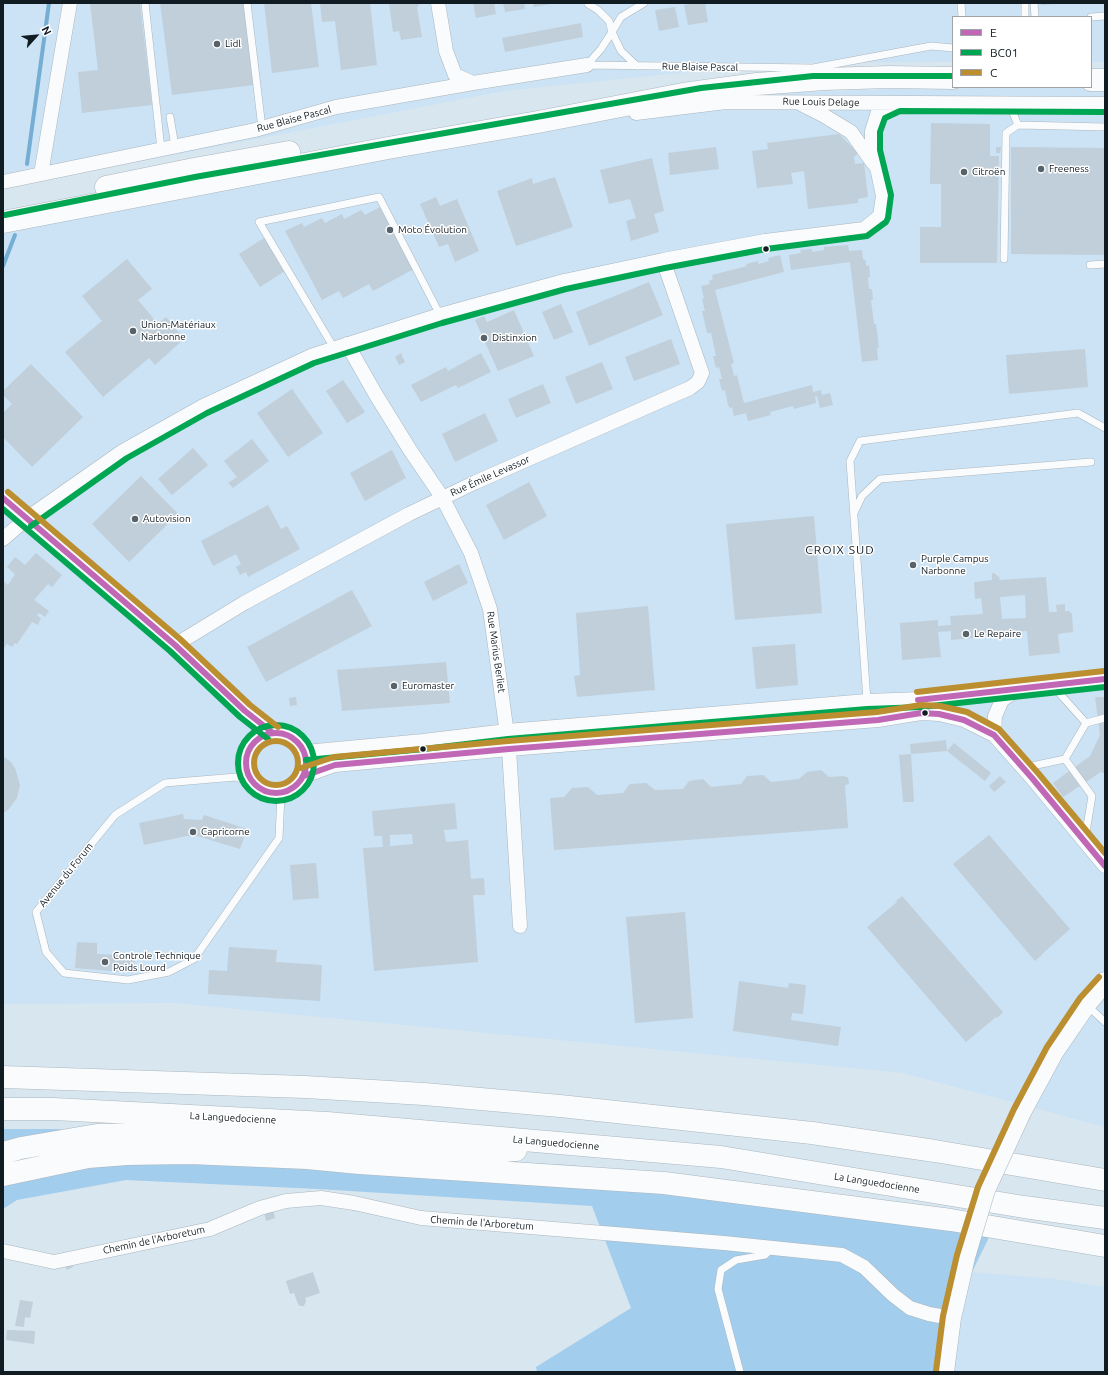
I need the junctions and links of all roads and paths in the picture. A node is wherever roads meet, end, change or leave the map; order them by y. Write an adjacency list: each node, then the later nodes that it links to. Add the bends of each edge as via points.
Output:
1 (70, 3): 39 (street)
2 (145, 3): 37 (lane)
3 (247, 3): 35 (lane)
4 (438, 3): 26 (street, via 446,51 455,75)
5 (644, 3): 15 (lane, via 620,18)
6 (961, 3): 10 (lane)
7 (1025, 3): 11 (lane)
8 (1034, 3): 12 (lane)
9 (588, 4): 15 (lane, via 609,21)
10 (962, 16)
11 (1026, 16)
12 (1035, 16)
13 (1105, 16): 14 (lane)
14 (1092, 17)
15 (612, 32): 17 (lane); 18 (lane, via 621,51)
16 (952, 48): 19 (lane, Rue Blaise Pascal, via 931,46)
17 (586, 65): 18 (lane, Rue Blaise Pascal); 26 (street, Rue Blaise Pascal)
18 (637, 66): 19 (lane, Rue Blaise Pascal)
19 (813, 68): 20 (main road); 41 (main road, via 700,80 194,169)
20 (952, 68)
21 (1092, 68): 22 (main road)
22 (1105, 69)
23 (952, 78): 32 (main road, via 824,79 756,84 683,94)
24 (1092, 80): 25 (main road)
25 (1105, 80)
26 (473, 83): 35 (street, Rue Blaise Pascal, via 336,107)
27 (797, 102): 28 (street, Rue Louis Delage); 32 (street, Rue Louis Delage, via 726,102); 38 (street, via 851,132)
28 (898, 103): 29 (street, Rue Louis Delage); 38 (street, via 878,112 872,131 872,151)
29 (1009, 103): 30 (street, Rue Louis Delage); 33 (lane)
30 (1105, 104)
31 (170, 117): 36 (lane)
32 (538, 122): 42 (main road, via 388,148)
33 (1018, 125): 34 (lane); 43 (lane, via 1006,133)
34 (1105, 127)
35 (262, 128): 36 (street, Rue Blaise Pascal)
36 (175, 146): 37 (street, Rue Blaise Pascal)
37 (161, 149): 39 (street, Rue Blaise Pascal)
38 (878, 172): 44 (street, via 883,196 880,216 864,229 765,241)
39 (41, 174): 40 (street, Rue Blaise Pascal)
40 (3, 182)
41 (3, 207)
42 (3, 222)
43 (1004, 259)
44 (663, 260): 47 (street, via 564,281); 51 (street, Rue Émile Levassor, via 702,373 698,382 690,388)
45 (1105, 264): 46 (lane)
46 (1090, 265)
47 (440, 315): 48 (street); 48 (lane, via 379,197 259,222)
48 (340, 346): 51 (street, Rue Marius Berliet); 54 (street, via 311,356 203,406 123,451)
49 (1105, 428): 53 (lane, via 1078,413 860,441 850,461)
50 (1091, 462): 53 (lane, via 880,479 862,496)
51 (442, 497): 56 (street, Rue Émile Levassor, via 244,603); 64 (street, Rue Marius Berliet, via 471,553 490,609)
52 (3, 498): 54 (street)
53 (854, 513): 60 (lane)
54 (26, 519): 55 (street); 56 (street)
55 (3, 539)
56 (175, 645): 61 (street)
57 (1105, 678): 58 (street)
58 (1056, 684): 59 (street); 63 (lane, via 1060,694)
59 (1019, 688): 60 (street, via 921,699); 66 (street, via 1002,700 995,716)
60 (867, 701): 64 (street)
61 (245, 711): 65 (street); 67 (street, via 255,725)
62 (1105, 718): 63 (lane)
63 (1086, 722): 70 (lane)
64 (507, 731): 68 (street, Rue Marius Berliet); 69 (street)
65 (273, 733): 67 (street); 69 (street, via 286,734 297,741)
66 (994, 734): 68 (street, via 964,720 921,713 878,720); 71 (street)
67 (254, 742): 73 (street, via 246,755 246,770)
68 (509, 749): 72 (street, via 335,765); 77 (street, Rue Marius Berliet)
69 (305, 752): 72 (street, via 307,764)
70 (1065, 758): 71 (lane, via 1032,766); 75 (lane, via 1092,796)
71 (1021, 765): 75 (street)
72 (304, 776): 74 (street, via 295,788)
73 (254, 784): 74 (street, via 266,792); 74 (lane, Avenue du Forum, via 236,778 165,783 115,815 36,912 46,952 64,974 128,980 169,972 194,959 279,838)
74 (281, 794)
75 (1086, 843): 76 (street)
76 (1105, 866)
77 (520, 926)
78 (1105, 982): 79 (street)
79 (1087, 1002): 80 (lane); 93 (street, bridge, via 1054,1051 1021,1112 985,1190 965,1256)
80 (1105, 1022)
81 (3, 1077): 87 (main road, via 306,1087 560,1106 812,1133)
82 (3, 1109): 83 (main road, La Languedocienne, via 54,1109 327,1123)
83 (595, 1146): 84 (main road, via 485,1152 231,1133 97,1135); 89 (main road, La Languedocienne, via 721,1157)
84 (3, 1153)
85 (359, 1163): 86 (main road, via 189,1153 127,1154 88,1157); 88 (main road, via 97,1168 21,1183); 90 (main road, via 664,1183 951,1220)
86 (3, 1175)
87 (1105, 1180)
88 (3, 1190)
89 (1105, 1218)
90 (1105, 1246)
91 (771, 1249): 92 (street, Chemin de l'Arboretum, via 421,1218 354,1202 321,1198 286,1201 260,1208 210,1229 54,1262); 93 (street, Chemin de l'Arboretum, via 842,1255 864,1267 910,1308); 94 (lane, via 765,1256 736,1260 721,1270 718,1289)
92 (3, 1251)
93 (951, 1318): 95 (street)
94 (740, 1372)
95 (944, 1372)

